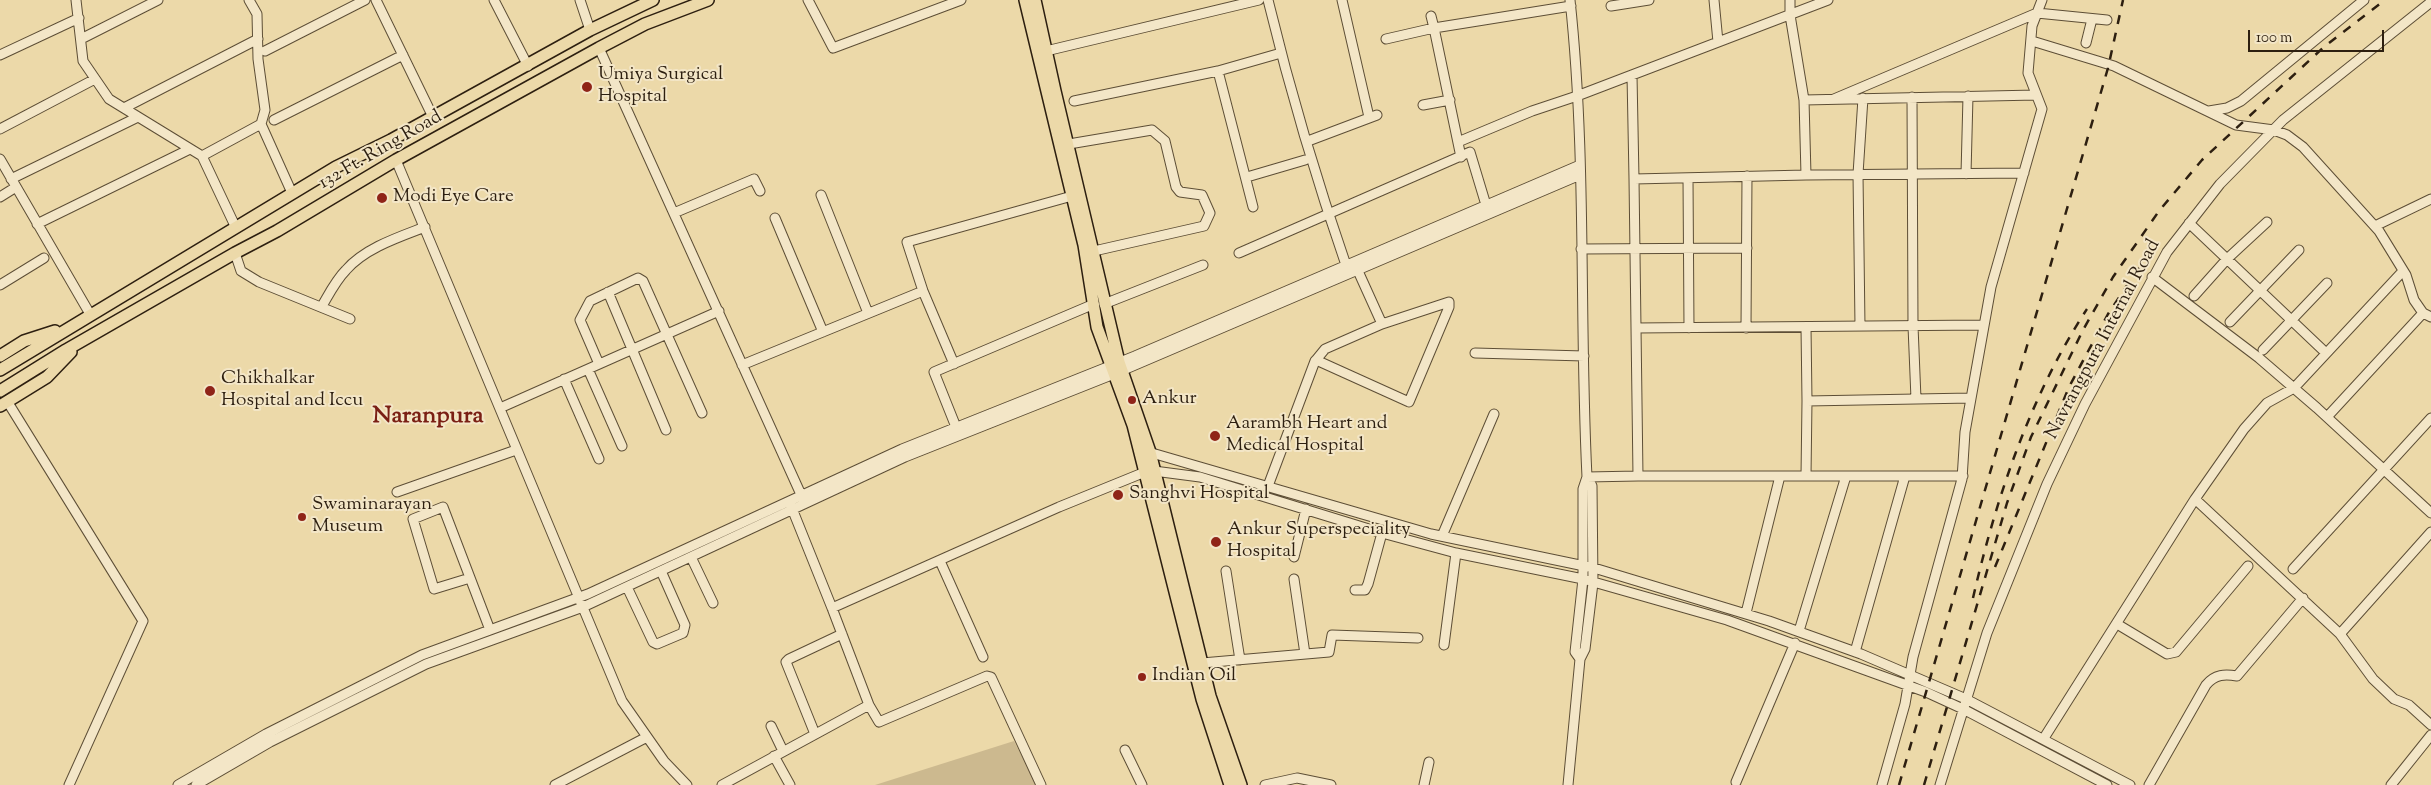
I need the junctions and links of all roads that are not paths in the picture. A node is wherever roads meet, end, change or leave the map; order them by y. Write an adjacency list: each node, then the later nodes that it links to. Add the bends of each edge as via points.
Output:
1 (76, 0): 29 (street)
2 (158, 0): 35 (street)
3 (250, 0): 34 (street, via 257,14)
4 (365, 0): 41 (street)
5 (376, 0): 44 (street)
6 (494, 0): 46 (street)
7 (580, 0): 33 (street)
8 (653, 0): 33 (main road, 132 Ft. Ring Road)
9 (708, 0): 40 (main road, 132 Ft. Ring Road, via 645,24)
10 (808, 0): 11 (street, via 833,48)
11 (961, 0)
12 (1025, 0): 93 (main road)
13 (1035, 0): 42 (main road)
14 (1259, 0): 42 (street)
15 (1268, 0): 43 (street)
16 (1342, 0): 68 (street, via 1373,116)
17 (1649, 0): 25 (street)
18 (1714, 0): 38 (street)
19 (1790, 0): 27 (street)
20 (1828, 0): 27 (street)
21 (2042, 0): 26 (street)
22 (2364, 0): 61 (street, via 2241,101 2227,108)
23 (2431, 2): 67 (street, Navrangpura Internal Road)
24 (1570, 3): 32 (street); 51 (street)
25 (1611, 6)
26 (2037, 13): 30 (street); 37 (street, via 2032,26); 55 (street)
27 (1790, 15): 38 (street); 57 (street)
28 (1432, 16): 32 (street)
29 (79, 18): 35 (street); 45 (street)
30 (2092, 18): 31 (street); 39 (street)
31 (2107, 20)
32 (1434, 28): 36 (street); 56 (street)
33 (590, 30): 46 (main road, 132 Ft. Ring Road)
34 (258, 38): 60 (street); 65 (street, via 265,110)
35 (81, 39): 49 (street, via 83,61)
36 (1386, 39)
37 (2032, 41): 50 (street, via 2028,73); 61 (street, via 2114,66)
38 (1718, 42): 48 (street)
39 (2086, 43)
40 (599, 48): 75 (main road, 132 Ft. Ring Road); 98 (street)
41 (265, 50)
42 (1046, 50): 70 (main road)
43 (1281, 53): 47 (street); 68 (street)
44 (403, 54): 63 (street); 64 (street)
45 (0, 55)
46 (528, 66): 63 (main road, 132 Ft. Ring Road)
47 (1218, 71): 58 (street); 85 (street)
48 (1632, 75): 51 (street); 88 (street)
49 (95, 79): 60 (street, via 109,100); 66 (street)
50 (2036, 95): 52 (street); 78 (street, via 2042,109)
51 (1577, 96): 69 (street, via 1532,110); 77 (street)
52 (1968, 96): 53 (street); 81 (street)
53 (1912, 97): 54 (street); 80 (street)
54 (1863, 98): 55 (street); 79 (street)
55 (1834, 99): 57 (street)
56 (1450, 100): 59 (street); 69 (street)
57 (1804, 100): 83 (street)
58 (1074, 101)
59 (1423, 105)
60 (124, 108): 62 (street)
61 (2209, 111): 67 (street, via 2236,126)
62 (138, 117): 71 (street); 87 (street)
63 (433, 117): 91 (main road, 132 Ft. Ring Road)
64 (274, 120)
65 (261, 124): 72 (street); 91 (street)
66 (0, 129)
67 (2274, 130): 102 (street, Navrangpura Internal Road, via 2220,184); 104 (street, via 2302,147)
68 (1308, 141): 99 (street)
69 (1458, 142): 73 (street)
70 (1069, 144): 110 (main road); 110 (street, via 1152,130 1165,142 1176,187 1180,192 1202,195 1210,213 1204,226)
71 (190, 149): 72 (street); 103 (street)
72 (202, 156): 105 (street)
73 (1461, 157): 96 (street, via 1470,152); 99 (street)
74 (0, 159): 87 (street)
75 (396, 160): 106 (street); 113 (main road, 132 Ft. Ring Road, via 277,231)
76 (1304, 160): 85 (street)
77 (1580, 164): 82 (street); 96 (street)
78 (2024, 173): 81 (street); 137 (street, via 1999,253)
79 (1858, 174): 80 (street); 83 (street); 139 (street)
80 (1911, 174): 81 (street); 140 (street)
81 (1966, 174)
82 (1580, 175): 109 (street); 118 (street)
83 (1806, 175): 84 (street)
84 (1747, 176): 86 (street); 108 (street)
85 (1247, 177): 97 (street)
86 (1688, 178): 88 (street); 107 (street)
87 (11, 179): 89 (street)
88 (1634, 179): 111 (street)
89 (16, 187): 94 (street); 103 (street)
90 (760, 191): 98 (street, via 754,179)
91 (292, 193): 105 (main road, 132 Ft. Ring Road)
92 (821, 194): 130 (street)
93 (1072, 196): 123 (street, via 907,242); 127 (main road)
94 (0, 197)
95 (2431, 199): 104 (street)
96 (1486, 205): 118 (street)
97 (1253, 207)
98 (674, 213): 129 (street)
99 (1329, 215): 114 (street); 118 (street)
100 (775, 218): 145 (street)
101 (2267, 222): 116 (street)
102 (2190, 223): 116 (street); 120 (street, Navrangpura Internal Road)
103 (37, 224): 131 (street)
104 (2375, 226): 119 (street)
105 (236, 228): 131 (main road, 132 Ft. Ring Road)
106 (425, 228): 128 (street, via 360,257 345,270); 168 (street)
107 (1688, 248): 108 (street); 111 (street); 143 (street)
108 (1747, 248): 144 (street)
109 (1581, 249): 111 (street); 153 (street)
110 (1094, 250): 127 (main road)
111 (1635, 250): 142 (street)
112 (2299, 250): 124 (street)
113 (235, 252): 128 (street, via 240,271 259,282); 147 (main road, 132 Ft. Ring Road)
114 (1239, 253)
115 (44, 258): 122 (street)
116 (2228, 259): 124 (street); 126 (street)
117 (1202, 265): 127 (street)
118 (1351, 271): 136 (street); 158 (street)
119 (2403, 271): 132 (street, via 2414,300); 151 (street)
120 (2152, 277): 162 (street); 237 (street, Navrangpura Internal Road, via 2047,484 1987,633)
121 (2327, 283): 134 (street)
122 (0, 285)
123 (923, 291): 130 (street); 156 (street)
124 (2260, 291): 134 (street); 135 (street)
125 (608, 292): 146 (street, via 638,278 643,281); 148 (street); 155 (street, via 590,300 580,320)
126 (2194, 296)
127 (1099, 304): 156 (street); 158 (main road)
128 (322, 306): 133 (street)
129 (719, 311): 146 (street); 157 (street)
130 (868, 313): 145 (street)
131 (90, 314): 138 (main road, 132 Ft. Ring Road)
132 (2427, 315): 171 (street)
133 (350, 318)
134 (2291, 320): 149 (street); 151 (street)
135 (2230, 322)
136 (1382, 324): 154 (street, via 1325,349); 154 (street, via 1448,302 1449,307 1408,402)
137 (1984, 325): 140 (street); 164 (street)
138 (69, 326): 152 (main road, via 24,341); 159 (main road)
139 (1860, 326): 140 (street); 141 (street)
140 (1913, 326): 165 (street)
141 (1806, 327): 144 (street); 166 (street)
142 (1636, 328): 143 (street); 181 (street)
143 (1689, 328): 144 (street)
144 (1746, 328)
145 (823, 332): 157 (street)
146 (667, 333): 148 (street); 169 (street)
147 (77, 345): 163 (main road); 167 (main road, via 47,377)
148 (632, 349): 155 (street); 174 (street)
149 (2263, 350)
150 (1475, 353): 153 (street)
151 (2326, 353): 162 (street)
152 (0, 356)
153 (1584, 356): 187 (street)
154 (1316, 360): 188 (street)
155 (599, 364): 160 (street)
156 (954, 364): 173 (street, via 934,372)
157 (742, 365): 191 (street)
158 (1117, 368): 173 (street); 177 (main road); 191 (street)
159 (0, 370)
160 (588, 370): 161 (street); 175 (street)
161 (564, 379): 168 (street); 178 (street)
162 (2294, 388): 171 (street); 190 (street, via 2267,403 2255,416)
163 (0, 391)
164 (1971, 398): 165 (street); 186 (street)
165 (1916, 399): 166 (street)
166 (1807, 400): 183 (street)
167 (4, 403): 251 (street, via 143,622)
168 (500, 408): 176 (street)
169 (702, 413)
170 (1494, 414): 198 (street)
171 (2327, 417): 179 (street)
172 (2431, 418): 179 (street)
173 (956, 427): 191 (street, via 902,449)
174 (666, 430)
175 (622, 446)
176 (516, 450): 189 (street); 215 (street)
177 (1145, 451): 180 (main road); 188 (street)
178 (600, 459)
179 (2384, 470): 195 (street); 206 (street)
180 (1150, 472): 193 (street, via 1200,477); 202 (street, via 1059,507); 234 (main road); 260 (main road, via 1202,698)
181 (1638, 476): 182 (street); 187 (street)
182 (1780, 476): 183 (street); 220 (street)
183 (1806, 476): 184 (street)
184 (1846, 476): 185 (street); 223 (street)
185 (1905, 476): 186 (street); 229 (street)
186 (1963, 476): 235 (street)
187 (1587, 477): 203 (street, via 1583,489); 205 (street, via 1592,486)
188 (1268, 486): 198 (street)
189 (397, 492)
190 (2195, 499): 216 (street); 221 (street)
191 (803, 500): 192 (street); 194 (street)
192 (789, 501): 194 (street); 215 (street)
193 (1306, 509): 197 (street); 201 (street)
194 (793, 510): 200 (street); 219 (street)
195 (2431, 513)
196 (2431, 532): 225 (street)
197 (1382, 533): 199 (street); 214 (street, via 1368,584 1365,590)
198 (1442, 536): 203 (street)
199 (1456, 553): 211 (street); 228 (street)
200 (691, 557): 207 (street); 217 (street)
201 (1294, 558)
202 (940, 561): 219 (street); 231 (street)
203 (1583, 566): 205 (street); 211 (street)
204 (2248, 566): 221 (street, via 2176,652 2167,654)
205 (1594, 568): 212 (street); 220 (street)
206 (2294, 569)
207 (662, 571): 213 (street); 213 (street, via 685,625 683,633 657,644 653,642)
208 (1226, 571): 233 (street)
209 (470, 578): 209 (street, via 443,507 413,519 434,589); 222 (street)
210 (1294, 579): 230 (street)
211 (1583, 579): 212 (street); 232 (street, via 1575,652)
212 (1593, 583): 227 (street, via 1727,620); 232 (street, via 1585,649)
213 (627, 587): 218 (street)
214 (1355, 590)
215 (577, 598): 218 (street); 222 (street)
216 (2303, 598): 225 (street); 270 (street, via 2237,676 2224,674 2206,684)
217 (713, 604)
218 (583, 607): 244 (street, via 622,701); 253 (street, via 426,664 270,742)
219 (832, 608): 224 (street)
220 (1746, 613): 223 (street)
221 (2117, 624): 245 (street)
222 (490, 630): 252 (street, via 422,655 266,734)
223 (1799, 631): 229 (street)
224 (842, 634): 238 (street); 242 (street, via 786,662)
225 (2340, 634): 240 (street, via 2373,679 2394,699 2409,705)
226 (1418, 638): 230 (street, via 1332,635 1329,652)
227 (1795, 643): 236 (street); 250 (street)
228 (1444, 645)
229 (1855, 652): 235 (street)
230 (1305, 654): 233 (street)
231 (983, 657)
232 (1580, 659): 265 (street)
233 (1240, 660): 234 (street)
234 (1202, 663): 261 (main road)
235 (1910, 675): 236 (street); 237 (street)
236 (1908, 686): 239 (street); 266 (street)
237 (1966, 698): 239 (street, Navrangpura Internal Road); 245 (street)
238 (869, 705): 242 (street); 258 (street, via 879,722 991,677)
239 (1963, 709): 267 (street, Navrangpura Internal Road); 268 (street)
240 (2431, 725)
241 (771, 726): 247 (street)
242 (815, 734): 247 (street)
243 (2431, 735): 271 (street)
244 (647, 737): 254 (street); 255 (street)
245 (2044, 738): 269 (street)
246 (1125, 750): 259 (street)
247 (783, 751): 248 (street)
248 (774, 756): 256 (street); 257 (street)
249 (1430, 762): 264 (street)
250 (1736, 782)
251 (70, 785)
252 (178, 785)
253 (196, 785)
254 (555, 785)
255 (687, 785)
256 (722, 785)
257 (790, 785)
258 (1041, 785)
259 (1142, 785)
260 (1230, 785)
261 (1241, 785)
262 (1265, 785): 263 (street, via 1297,778)
263 (1332, 785)
264 (1424, 785)
265 (1568, 785)
266 (1882, 785)
267 (1940, 785)
268 (2107, 785)
269 (2130, 785)
270 (2149, 785)
271 (2391, 785)

